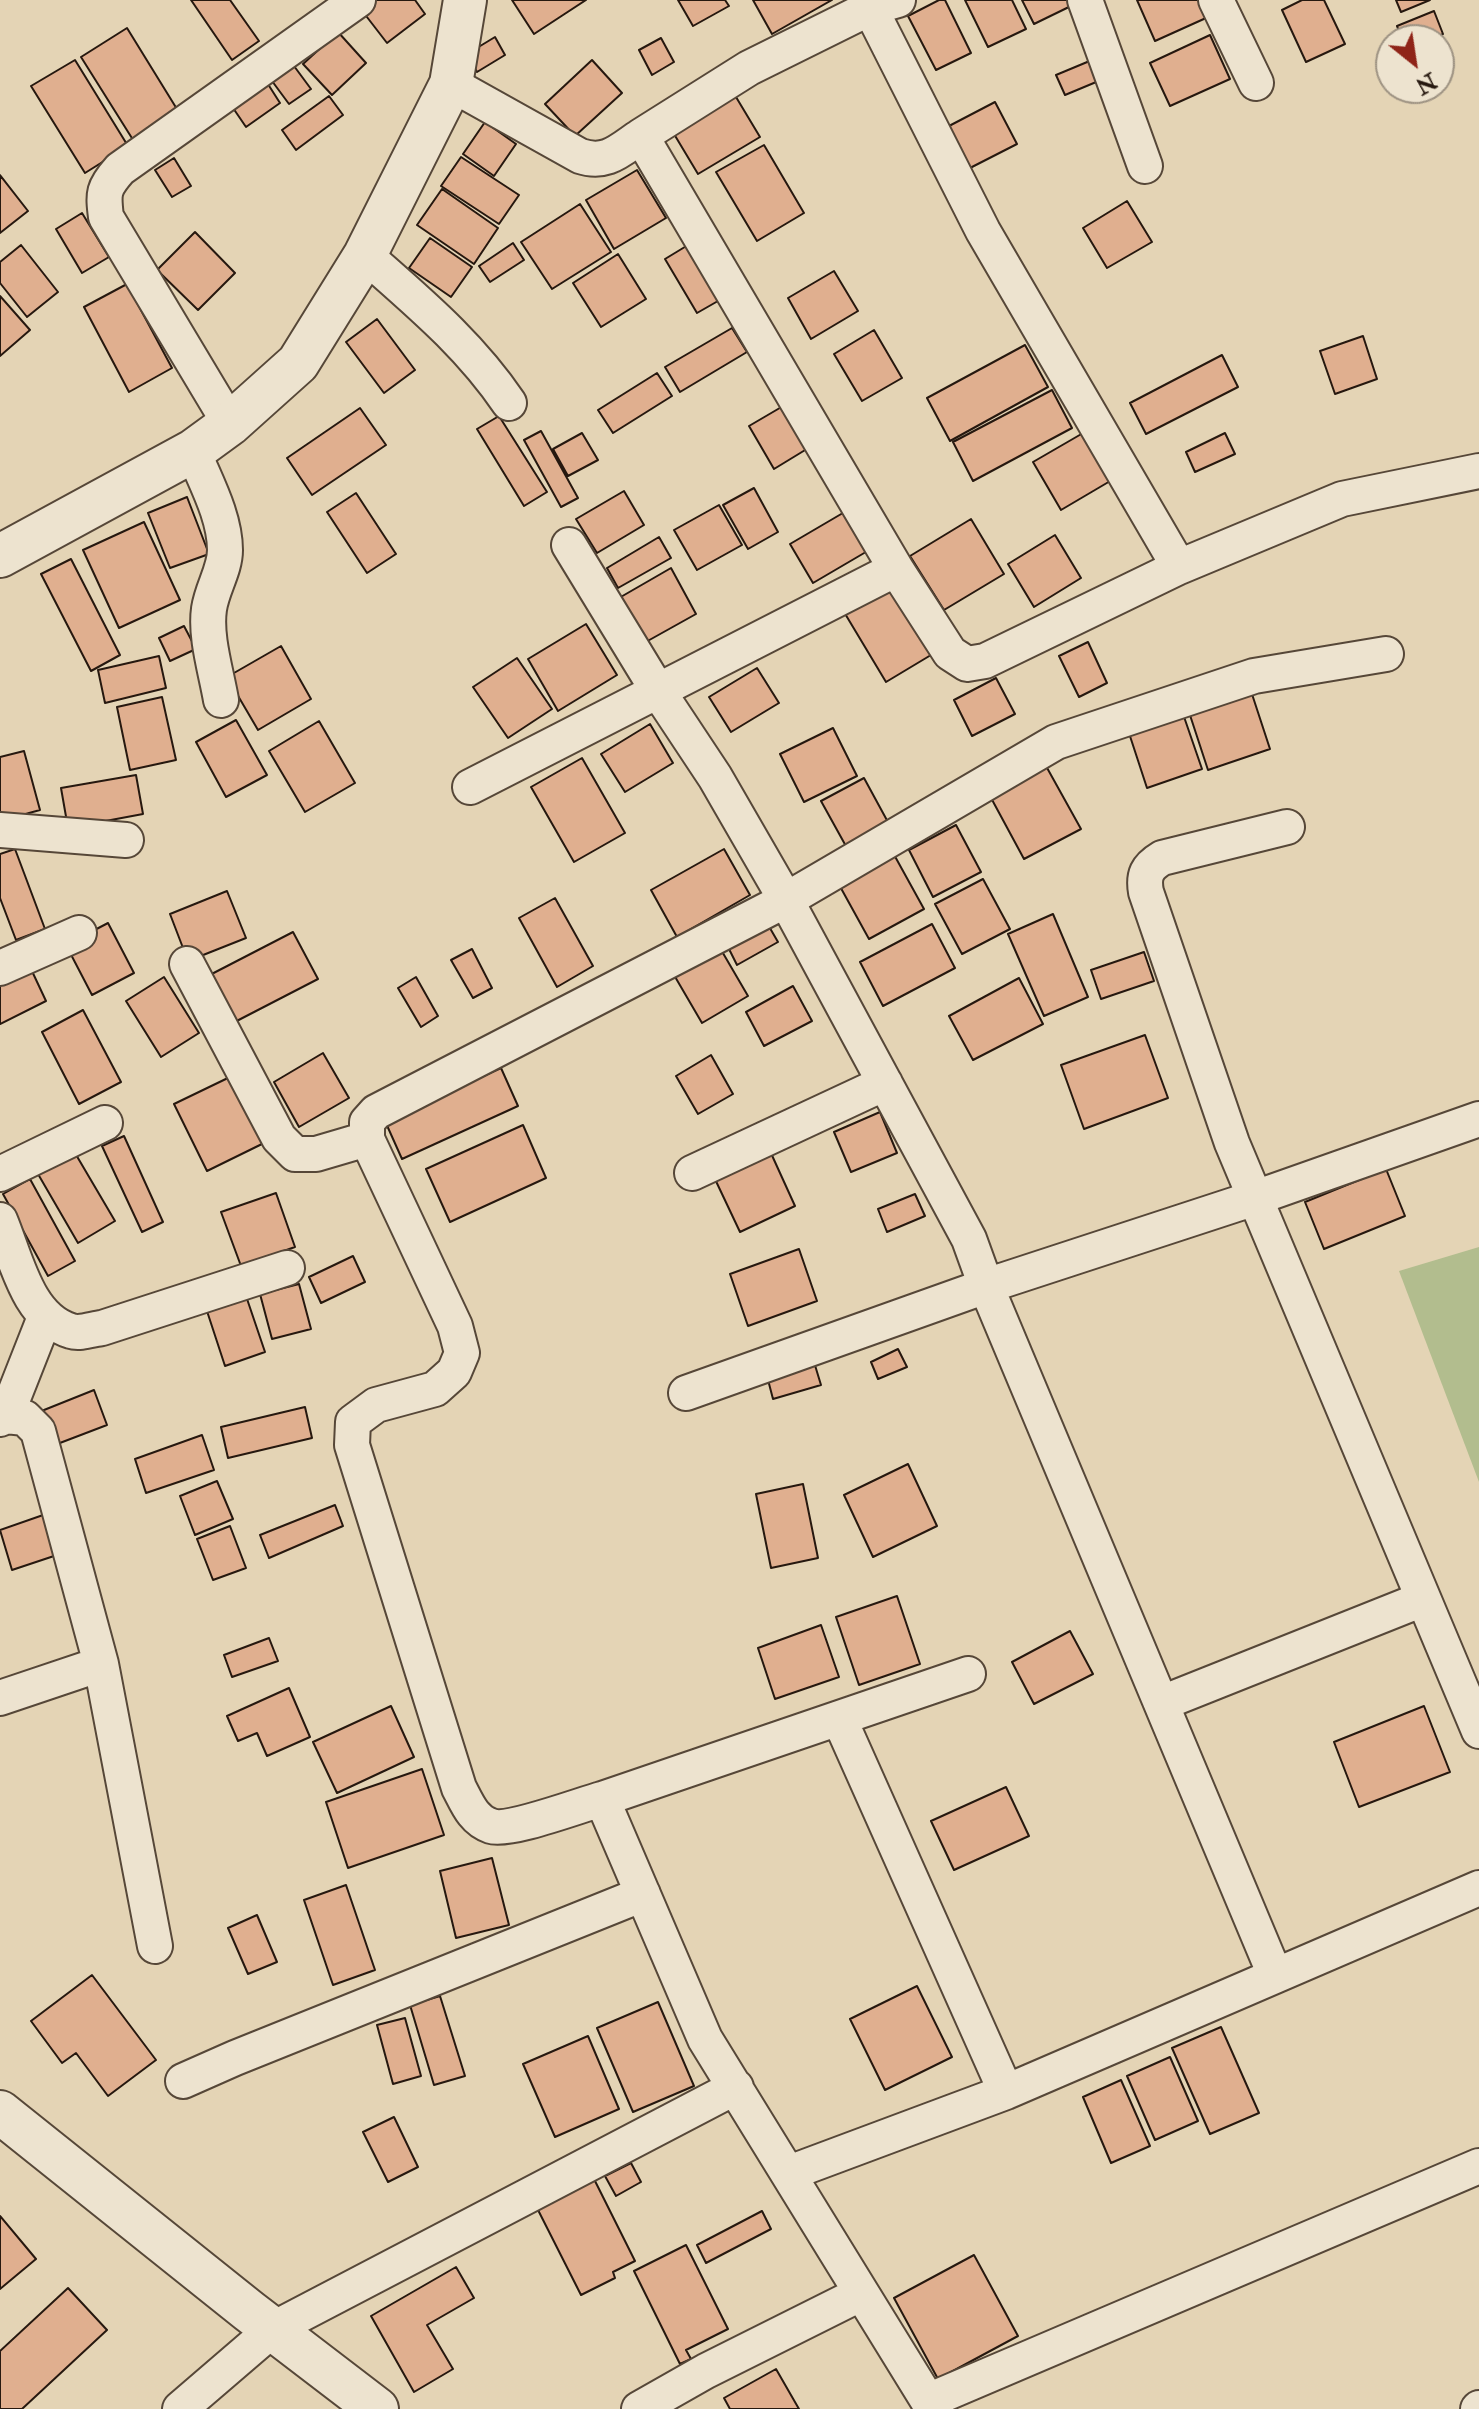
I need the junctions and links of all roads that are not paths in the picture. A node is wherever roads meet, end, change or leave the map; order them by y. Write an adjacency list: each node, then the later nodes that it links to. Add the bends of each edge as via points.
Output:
1 (358, 0): 12 (street, via 120,169 106,185 106,217)
2 (465, 0): 7 (street)
3 (1085, 0): 9 (street)
4 (1216, 0): 6 (street)
5 (884, 4): 8 (street, via 749,68); 17 (street, via 983,231)
6 (1256, 83)
7 (451, 84): 8 (street, via 596,161); 10 (street)
8 (641, 136): 18 (street)
9 (1145, 166)
10 (365, 255): 11 (street, via 461,341); 12 (street, via 298,363)
11 (509, 403)
12 (230, 424): 13 (street)
13 (193, 451): 16 (street); 21 (street, via 222,526 225,548 208,613)
14 (1479, 471): 17 (street, via 1342,499)
15 (569, 545): 20 (street)
16 (0, 556)
17 (1179, 567): 18 (street, via 985,661 967,664 950,653)
18 (896, 569): 20 (street)
19 (1386, 654): 26 (street, via 1254,676 1056,742)
20 (658, 691): 22 (street); 26 (street)
21 (221, 700)
22 (470, 787)
23 (1287, 827): 36 (street, via 1162,858 1143,877)
24 (0, 830): 25 (street)
25 (126, 840)
26 (786, 900): 30 (street); 33 (street, via 376,1112 367,1122)
27 (79, 933): 29 (street)
28 (187, 964): 33 (street, via 279,1138 295,1154 316,1154)
29 (0, 968)
30 (885, 1083): 34 (street); 39 (street, via 969,1239)
31 (1479, 1119): 36 (street)
32 (105, 1123): 35 (street)
33 (367, 1139): 50 (street, via 455,1326 462,1353 454,1372 435,1389 376,1405 353,1422 352,1445 459,1788 471,1813 492,1827 518,1825)
34 (692, 1173)
35 (0, 1174)
36 (1255, 1198): 39 (street); 43 (street)
37 (0, 1220): 40 (street, via 30,1295)
38 (287, 1268): 40 (street, via 102,1328 74,1332)
39 (986, 1286): 41 (street); 47 (street)
40 (45, 1317): 42 (street)
41 (686, 1393)
42 (3, 1417): 44 (street, via 25,1418 38,1431)
43 (1423, 1599): 47 (street); 49 (street)
44 (101, 1664): 46 (street); 53 (street)
45 (968, 1674): 48 (street)
46 (0, 1698)
47 (1162, 1703): 54 (street)
48 (839, 1718): 50 (street); 57 (street)
49 (1479, 1731)
50 (602, 1799): 52 (street)
51 (1479, 1888): 54 (street)
52 (643, 1894): 55 (street); 56 (street, via 705,2039)
53 (155, 1946)
54 (1275, 1975): 57 (street)
55 (183, 2081)
56 (736, 2087): 60 (street); 62 (street)
57 (1006, 2092): 60 (street)
58 (6, 2124): 62 (street)
59 (1479, 2166): 63 (street)
60 (789, 2173): 61 (street)
61 (860, 2294): 63 (street); 66 (street)
62 (273, 2329): 64 (street); 65 (street)
63 (931, 2405)
64 (180, 2409)
65 (377, 2409)
66 (639, 2409)

